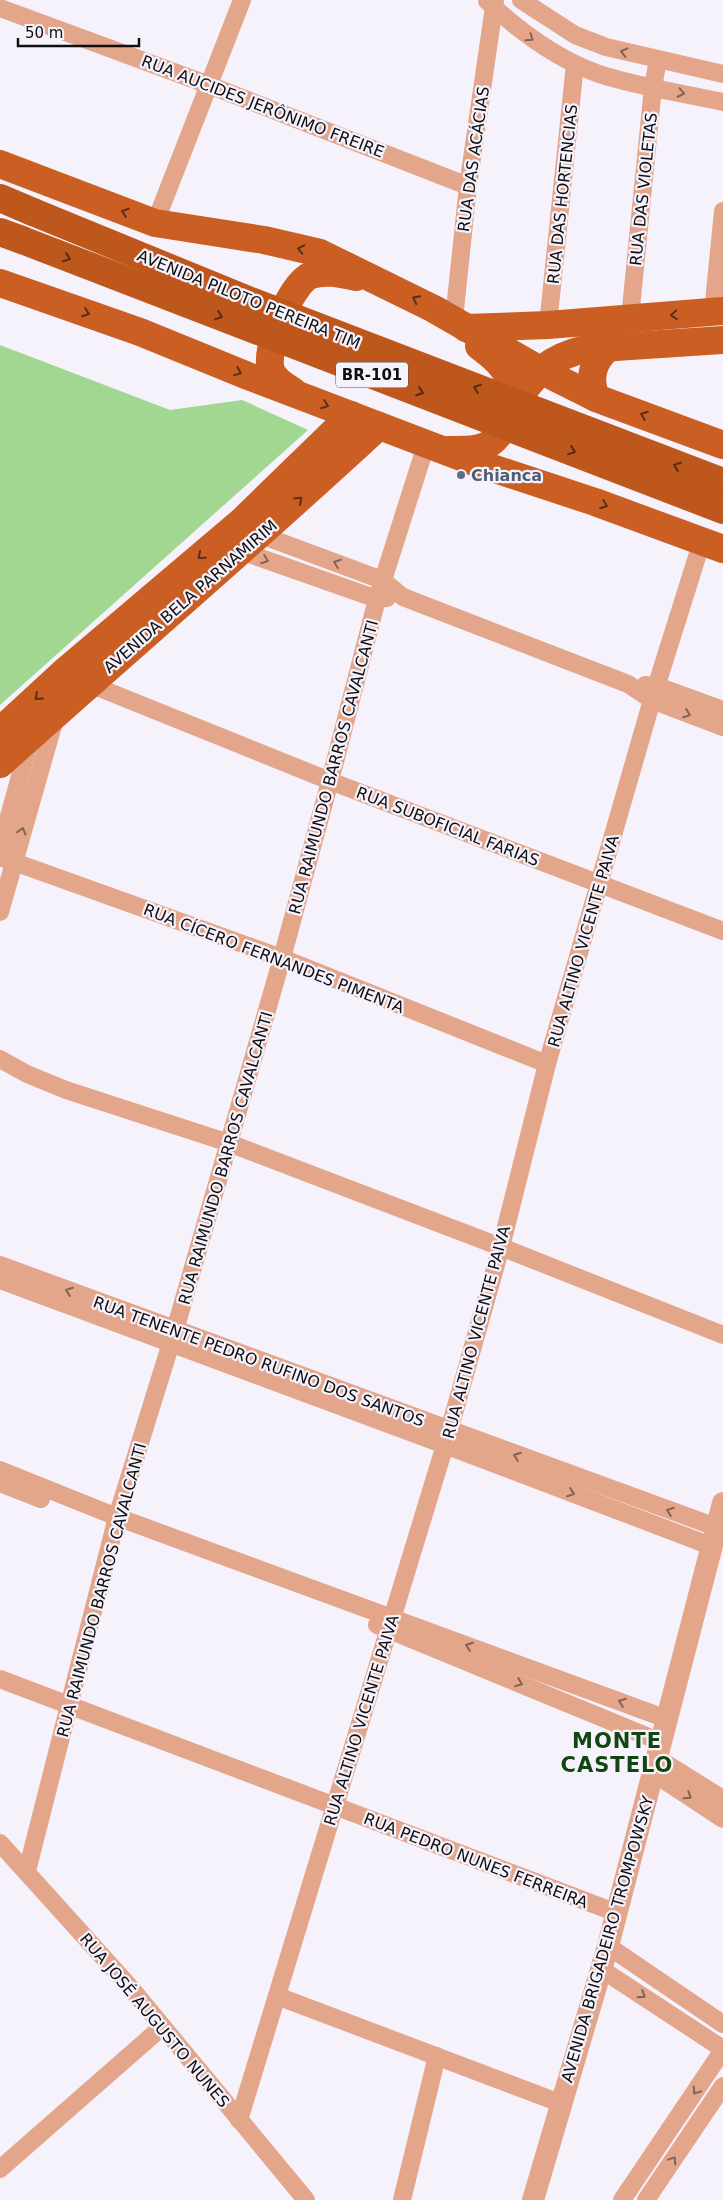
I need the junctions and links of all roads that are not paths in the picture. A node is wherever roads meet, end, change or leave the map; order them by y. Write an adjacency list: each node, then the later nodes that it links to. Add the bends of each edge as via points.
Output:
1 (242, 0): 8 (street)
2 (521, 0): 5 (street, one-way to 2, via 606,48 575,35)
3 (492, 2): 6 (street, one-way to 6, via 517,29); 12 (street, RUA DAS ACÁCIAS)
4 (0, 8): 8 (street, RUA AUCIDES JERÔNIMO FREIRE)
5 (658, 60): 7 (street); 9 (street, RUA DAS VIOLETAS)
6 (575, 64): 9 (street, via 599,74); 22 (street, RUA DAS HORTENCIAS)
7 (723, 74)
8 (209, 85): 12 (street, RUA AUCIDES JERÔNIMO FREIRE); 15 (street)
9 (653, 87): 10 (street, one-way to 10); 20 (street, RUA DAS VIOLETAS)
10 (723, 102)
11 (0, 164): 15 (main road, one-way to 11)
12 (468, 186): 21 (street, RUA DAS ACÁCIAS)
13 (0, 198): 33 (highway, AVENIDA PILOTO PEREIRA TIM / BR-101, one-way to 13, bridge, via 248,300)
14 (723, 211): 19 (street)
15 (155, 223): 17 (main road, one-way to 15, via 320,253 264,240)
16 (11, 236): 34 (highway, AVENIDA PILOTO PEREIRA TIM / BR-101, one-way to 34, bridge)
17 (378, 280): 21 (main road, one-way to 17); 26 (main road, via 323,273 306,278 295,288 282,318 270,362 275,377)
18 (0, 283): 26 (main road, one-way to 26, via 140,332)
19 (718, 312): 20 (main road, one-way to 20)
20 (630, 318): 22 (main road)
21 (459, 324): 22 (main road); 25 (main road); 28 (main road, via 507,374)
22 (548, 325)
23 (723, 340): 24 (main road)
24 (610, 347): 25 (main road, via 564,354); 27 (main road, via 598,358 592,374)
25 (540, 370): 27 (main road); 28 (main road)
26 (298, 395): 29 (main road, one-way to 29)
27 (596, 398): 31 (main road, one-way to 27)
28 (512, 407): 32 (main road, via 500,433 489,444 473,450)
29 (351, 415): 30 (main road); 35 (main road, AVENIDA BELA PARNAMIRIM)
30 (379, 426): 32 (main road); 35 (main road, AVENIDA BELA PARNAMIRIM, one-way to 30)
31 (723, 445)
32 (434, 447): 36 (main road, one-way to 36); 37 (street, RUA RAIMUNDO BARROS CAVALCANTI)
33 (723, 482)
34 (723, 510)
35 (241, 537): 37 (street, one-way to 35); 39 (street, one-way to 39); 40 (main road, AVENIDA BELA PARNAMIRIM, one-way to 40); 41 (main road, AVENIDA BELA PARNAMIRIM)
36 (712, 545): 42 (street, RUA ALTINO VICENTE PAIVA)
37 (382, 580): 38 (street); 39 (street, RUA RAIMUNDO BARROS CAVALCANTI)
38 (403, 597): 39 (street); 42 (street)
39 (376, 599): 49 (street, RUA RAIMUNDO BARROS CAVALCANTI)
40 (63, 674): 41 (street, RUA SUBOFICIAL FARIAS); 46 (main road, AVENIDA BELA PARNAMIRIM, one-way to 46)
41 (88, 684): 44 (main road, AVENIDA BELA PARNAMIRIM); 49 (street, RUA SUBOFICIAL FARIAS)
42 (654, 693): 43 (street); 45 (street, one-way to 45); 52 (street, RUA ALTINO VICENTE PAIVA)
43 (723, 710)
44 (57, 712): 47 (main road, AVENIDA BELA PARNAMIRIM); 51 (street, one-way to 44)
45 (723, 728)
46 (0, 731)
47 (30, 737): 48 (main road, AVENIDA BELA PARNAMIRIM); 50 (street)
48 (0, 764)
49 (330, 781): 52 (street, RUA SUBOFICIAL FARIAS); 55 (street, RUA RAIMUNDO BARROS CAVALCANTI)
50 (0, 849)
51 (7, 859): 53 (street); 55 (street, RUA CÍCERO FERNANDES PIMENTA)
52 (600, 884): 54 (street, RUA SUBOFICIAL FARIAS); 57 (street, RUA ALTINO VICENTE PAIVA)
53 (0, 912)
54 (723, 931)
55 (282, 958): 57 (street, RUA CÍCERO FERNANDES PIMENTA); 58 (street, RUA RAIMUNDO BARROS CAVALCANTI)
56 (0, 1059): 58 (street, via 66,1090)
57 (547, 1064): 59 (street, RUA ALTINO VICENTE PAIVA)
58 (229, 1143): 59 (street); 63 (street, RUA RAIMUNDO BARROS CAVALCANTI)
59 (500, 1247): 62 (street); 64 (street, RUA ALTINO VICENTE PAIVA)
60 (0, 1264): 63 (street, RUA TENENTE PEDRO RUFINO DOS SANTOS, one-way to 60)
61 (0, 1280): 63 (street, RUA TENENTE PEDRO RUFINO DOS SANTOS)
62 (723, 1335)
63 (173, 1337): 64 (street, RUA TENENTE PEDRO RUFINO DOS SANTOS); 68 (street, RUA RAIMUNDO BARROS CAVALCANTI)
64 (447, 1438): 69 (street, RUA TENENTE PEDRO RUFINO DOS SANTOS); 70 (street, RUA ALTINO VICENTE PAIVA)
65 (0, 1470): 68 (street)
66 (0, 1483): 68 (street)
67 (723, 1503): 69 (street, AVENIDA BRIGADEIRO TROMPOWSKY)
68 (115, 1522): 70 (street); 72 (street, RUA RAIMUNDO BARROS CAVALCANTI)
69 (714, 1537): 73 (street, AVENIDA BRIGADEIRO TROMPOWSKY)
70 (390, 1623): 73 (street, one-way to 70); 74 (street, one-way to 74); 76 (street, RUA ALTINO VICENTE PAIVA)
71 (0, 1679): 72 (street, RUA PEDRO NUNES FERREIRA)
72 (69, 1706): 76 (street, RUA PEDRO NUNES FERREIRA); 79 (street, RUA RAIMUNDO BARROS CAVALCANTI)
73 (667, 1719): 74 (street, AVENIDA BRIGADEIRO TROMPOWSKY)
74 (657, 1758): 75 (street); 77 (street, one-way to 77); 80 (street, AVENIDA BRIGADEIRO TROMPOWSKY)
75 (723, 1799)
76 (335, 1807): 80 (street, RUA PEDRO NUNES FERREIRA); 83 (street, RUA ALTINO VICENTE PAIVA)
77 (723, 1819)
78 (0, 1843): 79 (street, RUA JOSÉ AUGUSTO NUNES)
79 (27, 1871): 85 (street, RUA JOSÉ AUGUSTO NUNES)
80 (616, 1913): 81 (street, AVENIDA BRIGADEIRO TROMPOWSKY)
81 (608, 1946): 82 (street, AVENIDA BRIGADEIRO TROMPOWSKY); 84 (street)
82 (601, 1969): 86 (street, one-way to 86); 89 (street, AVENIDA BRIGADEIRO TROMPOWSKY)
83 (277, 1996): 87 (street); 90 (street, RUA ALTINO VICENTE PAIVA)
84 (723, 2024)
85 (162, 2027): 90 (street, RUA JOSÉ AUGUSTO NUNES); 91 (street)
86 (723, 2049): 96 (street, one-way to 96)
87 (437, 2056): 89 (street); 94 (street)
88 (723, 2086): 92 (street, one-way to 88)
89 (560, 2102): 95 (street, AVENIDA BRIGADEIRO TROMPOWSKY)
90 (239, 2120): 93 (street, RUA JOSÉ AUGUSTO NUNES)
91 (2, 2162)
92 (650, 2199)
93 (306, 2200)
94 (402, 2200)
95 (533, 2200)
96 (622, 2200)

